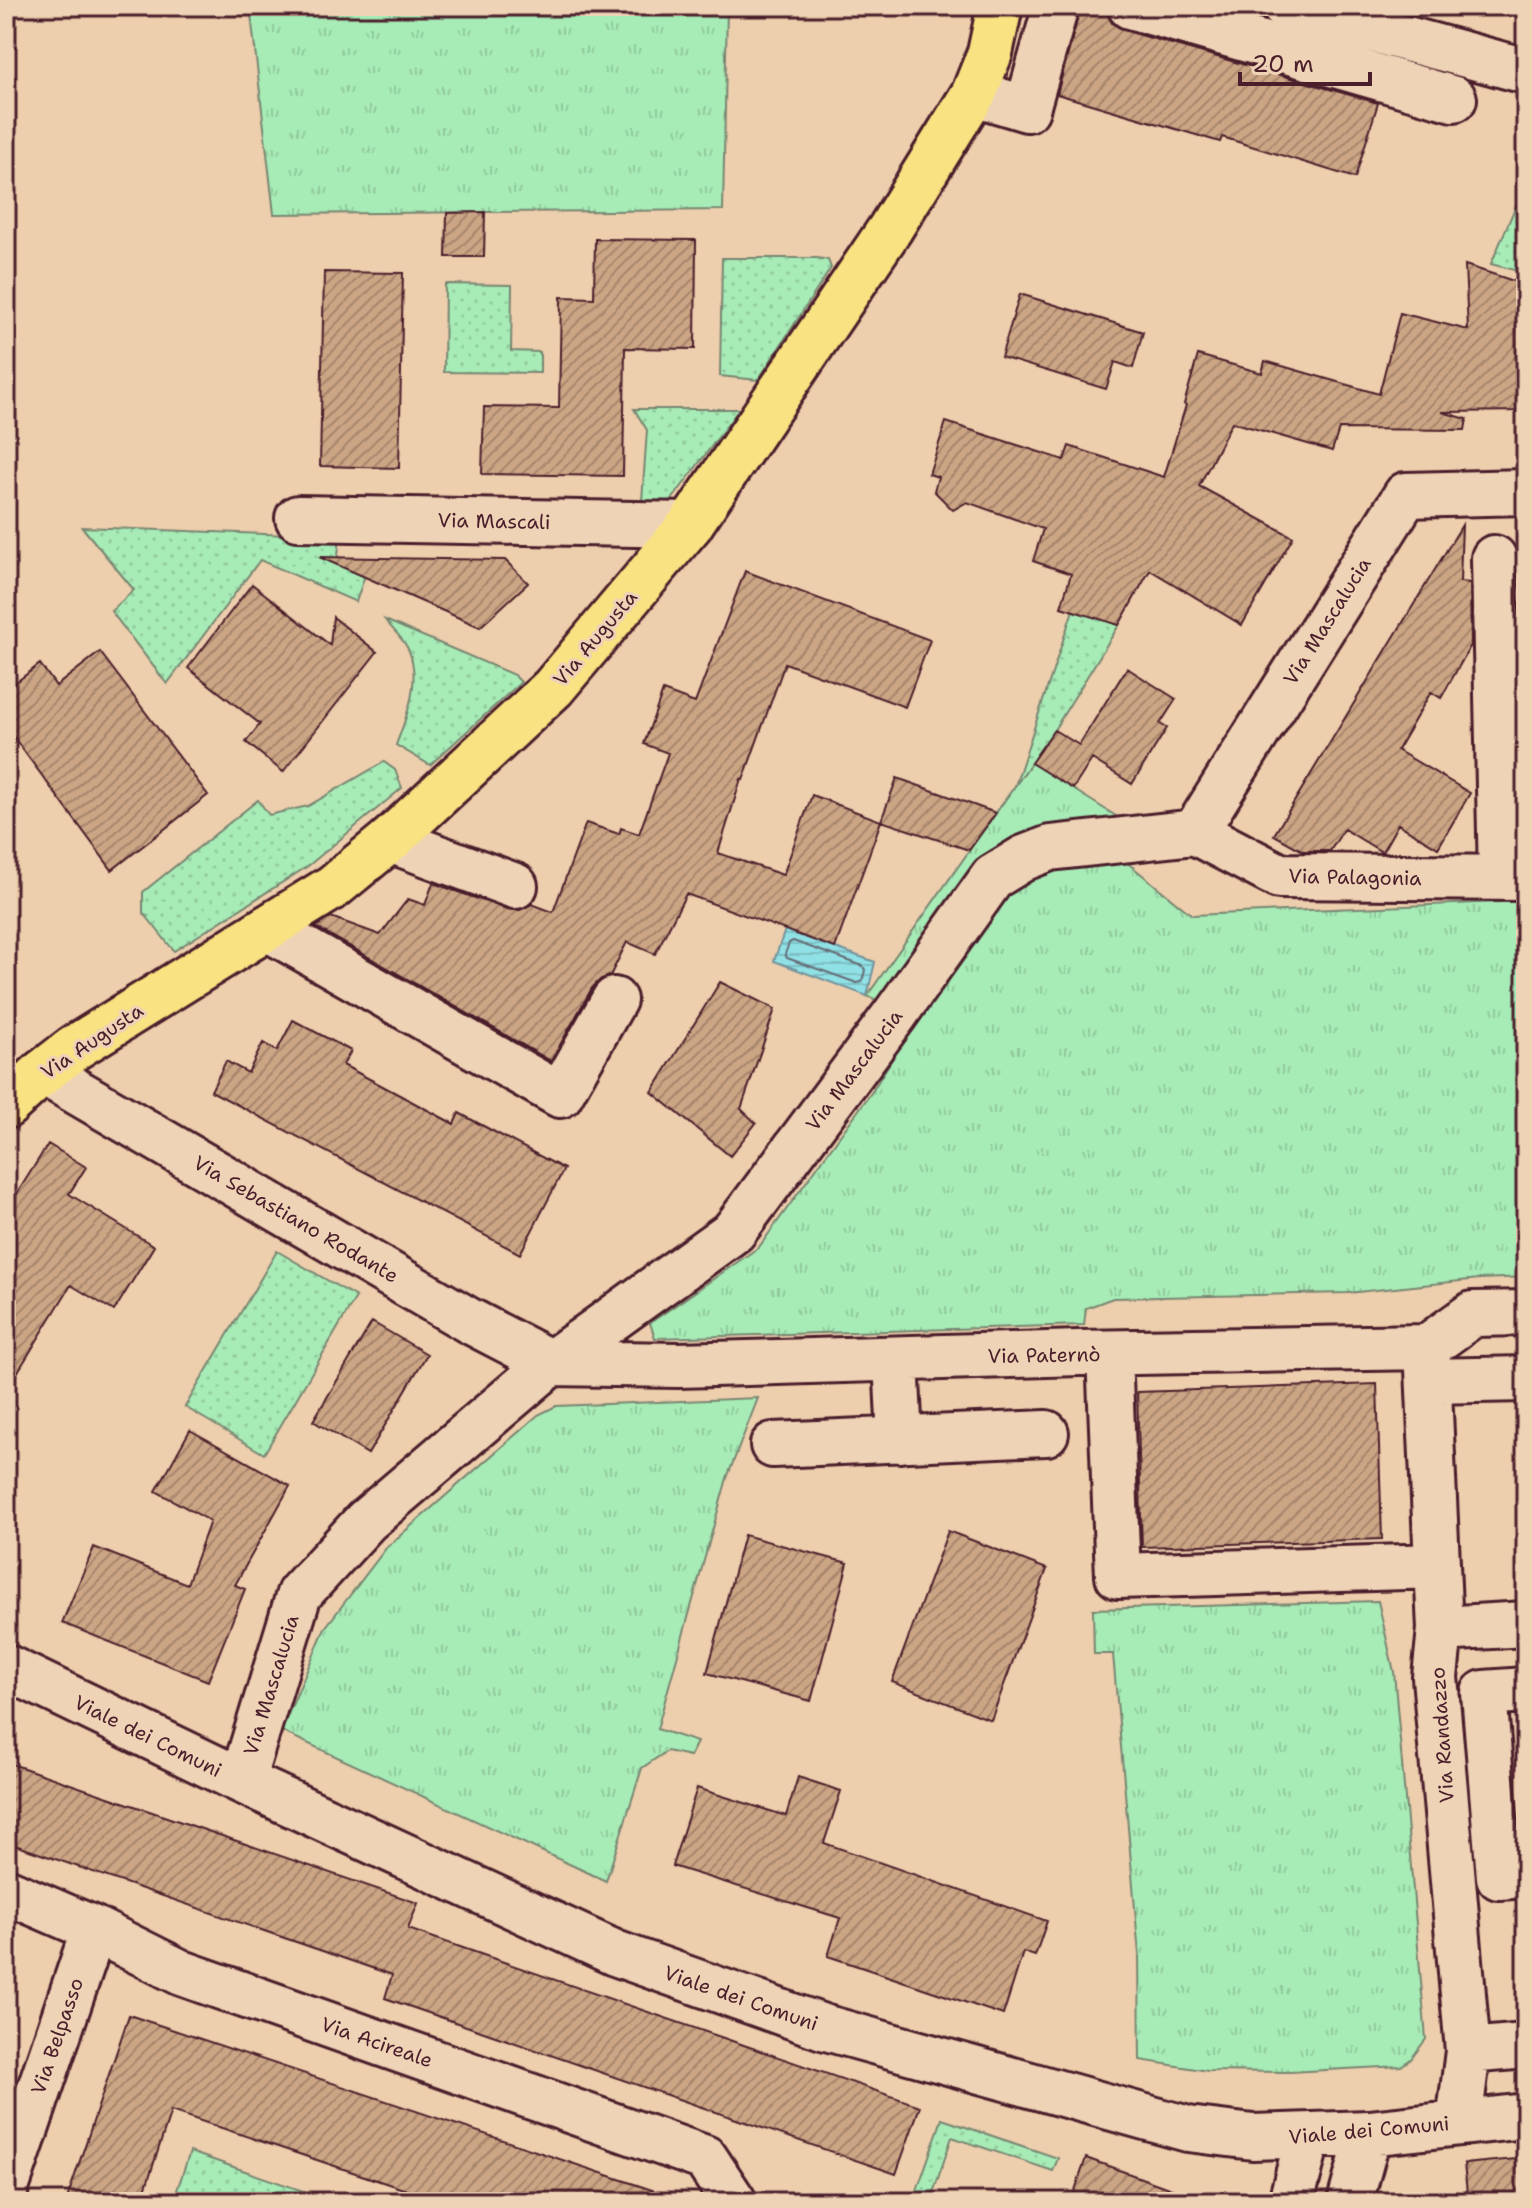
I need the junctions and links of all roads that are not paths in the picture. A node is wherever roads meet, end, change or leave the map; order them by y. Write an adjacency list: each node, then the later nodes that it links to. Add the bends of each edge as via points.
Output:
1 (1000, 6): 6 (main road, Via Augusta)
2 (1056, 6): 6 (street, via 1027,109)
3 (1130, 6): 7 (street)
4 (1284, 6): 5 (street)
5 (1526, 71)
6 (974, 93): 10 (main road, Via Augusta, via 890,229)
7 (1454, 99)
8 (1526, 492): 12 (street, Via Mascalucia, via 1406,495)
9 (298, 518): 10 (street, Via Mascali)
10 (690, 525): 13 (main road, Via Augusta, via 553,688)
11 (1494, 558): 14 (street)
12 (1195, 832): 14 (street, Via Palagonia, via 1279,876); 23 (street, Via Mascalucia, via 1050,848 993,877 734,1231)
13 (390, 840): 15 (street); 16 (main road, Via Augusta, via 333,887)
14 (1513, 878)
15 (515, 886)
16 (267, 928): 17 (street, via 560,1095); 18 (main road, Via Augusta)
17 (614, 1000)
18 (43, 1072): 19 (main road, Via Augusta); 23 (street, Via Sebastiano Rodante)
19 (6, 1106)
20 (1526, 1313): 24 (street, via 1473,1314)
21 (1109, 1354): 22 (street, Via Paternò); 24 (street, Via Paternò); 29 (street, via 1118,1576)
22 (896, 1360): 23 (street, Via Paternò); 27 (street)
23 (551, 1363): 34 (street, Via Mascalucia, via 366,1521 299,1594)
24 (1428, 1364): 25 (street, Via Paternò); 29 (street, Via Randazzo)
25 (1526, 1379)
26 (1046, 1433): 27 (street)
27 (900, 1440): 28 (street)
28 (773, 1445)
29 (1437, 1566): 31 (street, Via Randazzo)
30 (1526, 1624): 31 (street)
31 (1440, 1629): 39 (street, Via Randazzo, via 1435,1677)
32 (7, 1669): 34 (street, Viale dei Comuni)
33 (1526, 1690): 35 (street, via 1484,1693 1499,1877)
34 (242, 1781): 43 (street, Viale dei Comuni, via 615,1953 823,2027 1188,2129)
35 (1526, 1875)
36 (6, 1891): 37 (street, Via Acireale)
37 (94, 1929): 44 (street, Via Belpasso); 45 (street, Via Acireale, via 182,1973 705,2158)
38 (1526, 2046): 39 (street)
39 (1468, 2051): 41 (street, Via Randazzo)
40 (1526, 2116): 41 (street, Viale dei Comuni)
41 (1459, 2123): 42 (street, Viale dei Comuni)
42 (1369, 2133): 43 (street, Viale dei Comuni); 47 (street)
43 (1308, 2137): 46 (street)
44 (6, 2188)
45 (734, 2202)
46 (1291, 2202)
47 (1350, 2202)

